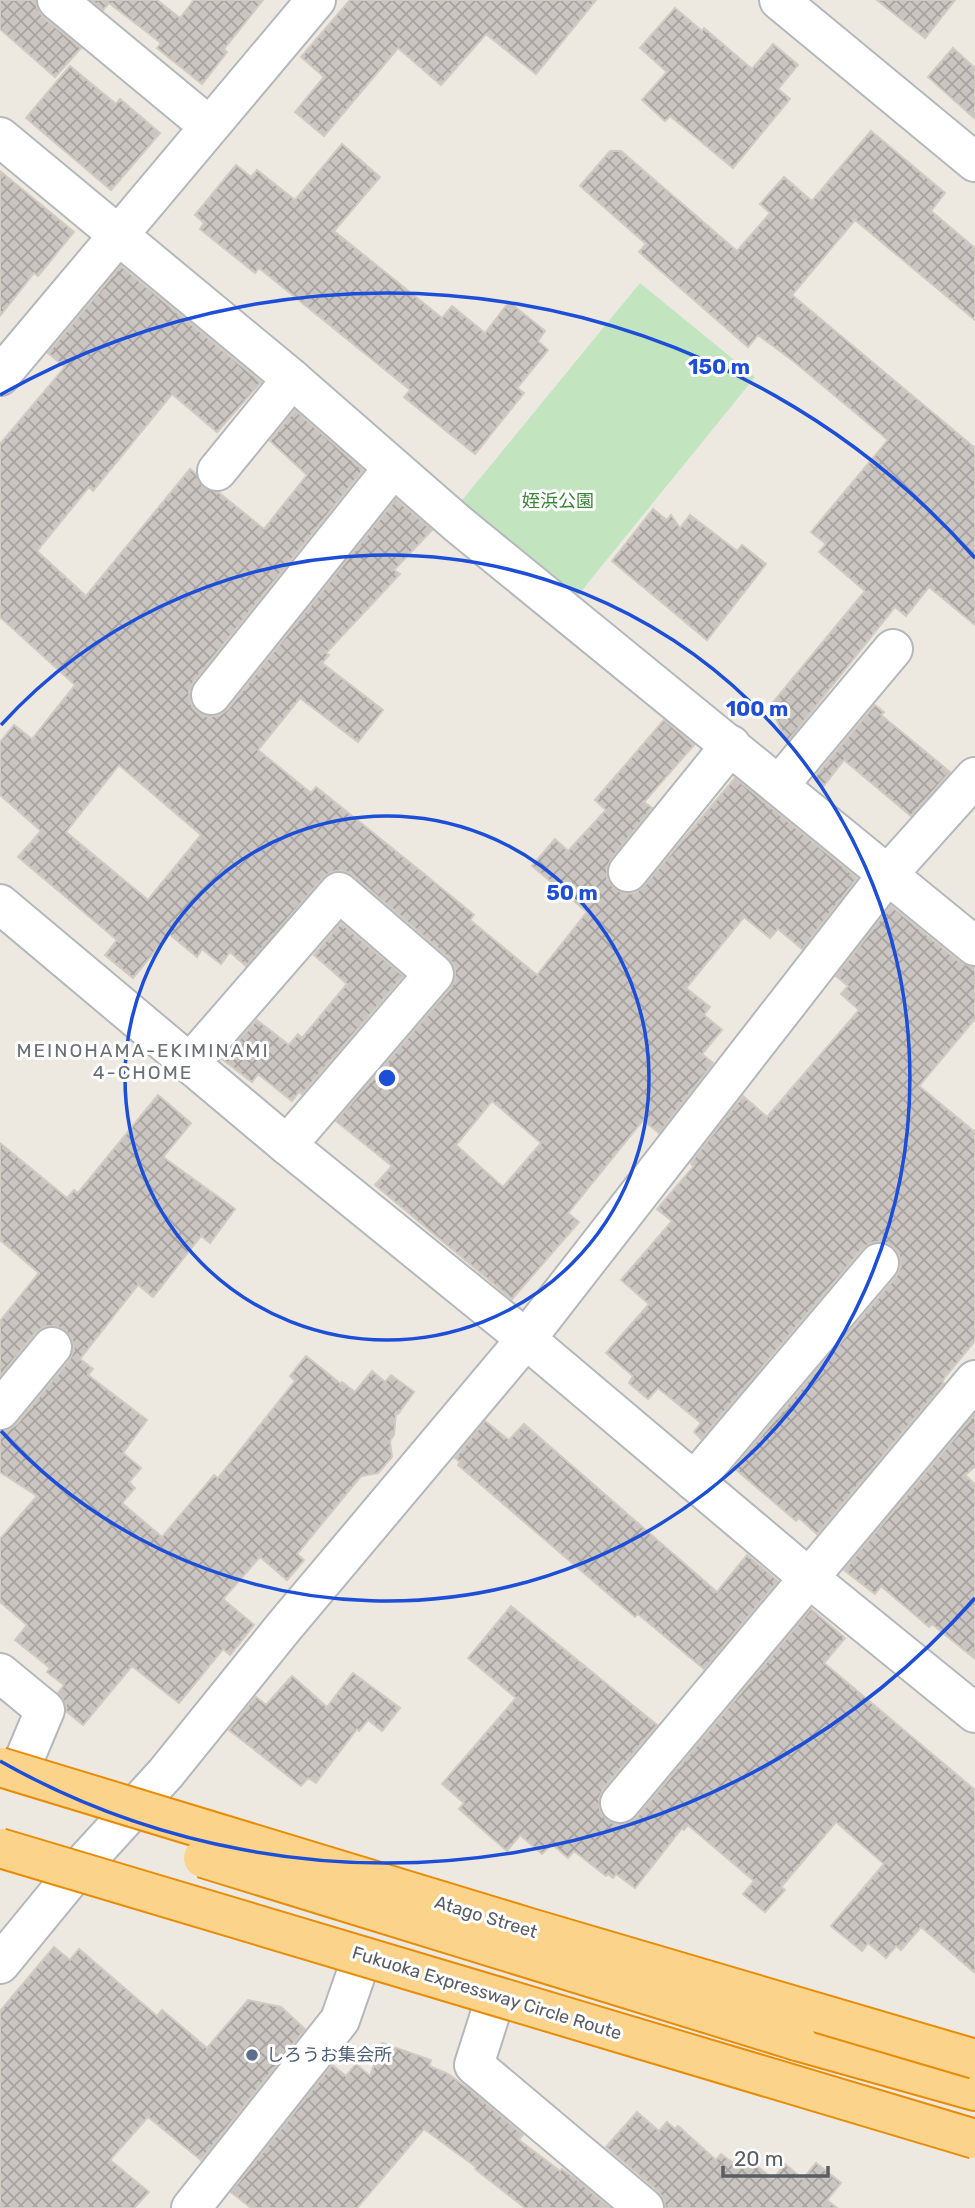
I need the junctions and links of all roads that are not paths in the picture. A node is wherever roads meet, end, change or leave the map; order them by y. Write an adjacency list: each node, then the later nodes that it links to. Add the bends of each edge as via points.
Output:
1 (57, 0): 4 (street)
2 (779, 0): 6 (street)
3 (304, 4): 4 (street)
4 (209, 126): 7 (street)
5 (0, 136): 7 (street)
6 (975, 162)
7 (120, 234): 8 (street); 9 (street)
8 (0, 376)
9 (292, 379): 10 (street); 11 (street)
10 (393, 468): 13 (street); 14 (street)
11 (216, 471)
12 (893, 649): 16 (street)
13 (211, 695)
14 (731, 745): 16 (street); 17 (street)
15 (975, 777): 18 (street)
16 (779, 785): 18 (street)
17 (628, 872)
18 (888, 874): 20 (street); 24 (street)
19 (0, 904): 21 (street)
20 (975, 946)
21 (190, 1063): 22 (street); 22 (street, via 339,892 434,974)
22 (287, 1145): 24 (street)
23 (879, 1263): 28 (street)
24 (526, 1339): 28 (street); 34 (street)
25 (52, 1347): 27 (street)
26 (975, 1380): 29 (street)
27 (0, 1410)
28 (694, 1481): 29 (street)
29 (809, 1577): 31 (street); 33 (street)
30 (0, 1673): 32 (street, via 45,1710)
31 (975, 1713)
32 (5, 1772): 34 (street, Atago Street); 41 (highway, bridge); 42 (highway, bridge, via 783,2037)
33 (620, 1803)
34 (134, 1806): 37 (street); 41 (street, Atago Street, via 239,1843)
35 (0, 1848): 43 (highway, Fukuoka Expressway Circle Route, bridge)
36 (0, 1858): 37 (street)
37 (73, 1875): 38 (street); 39 (street)
38 (362, 1957): 40 (street); 44 (street, via 340,2020)
39 (0, 1964)
40 (496, 1996): 43 (street); 45 (street, via 474,2065)
41 (975, 2061)
42 (975, 2091)
43 (975, 2138)
44 (191, 2208)
45 (643, 2208)

